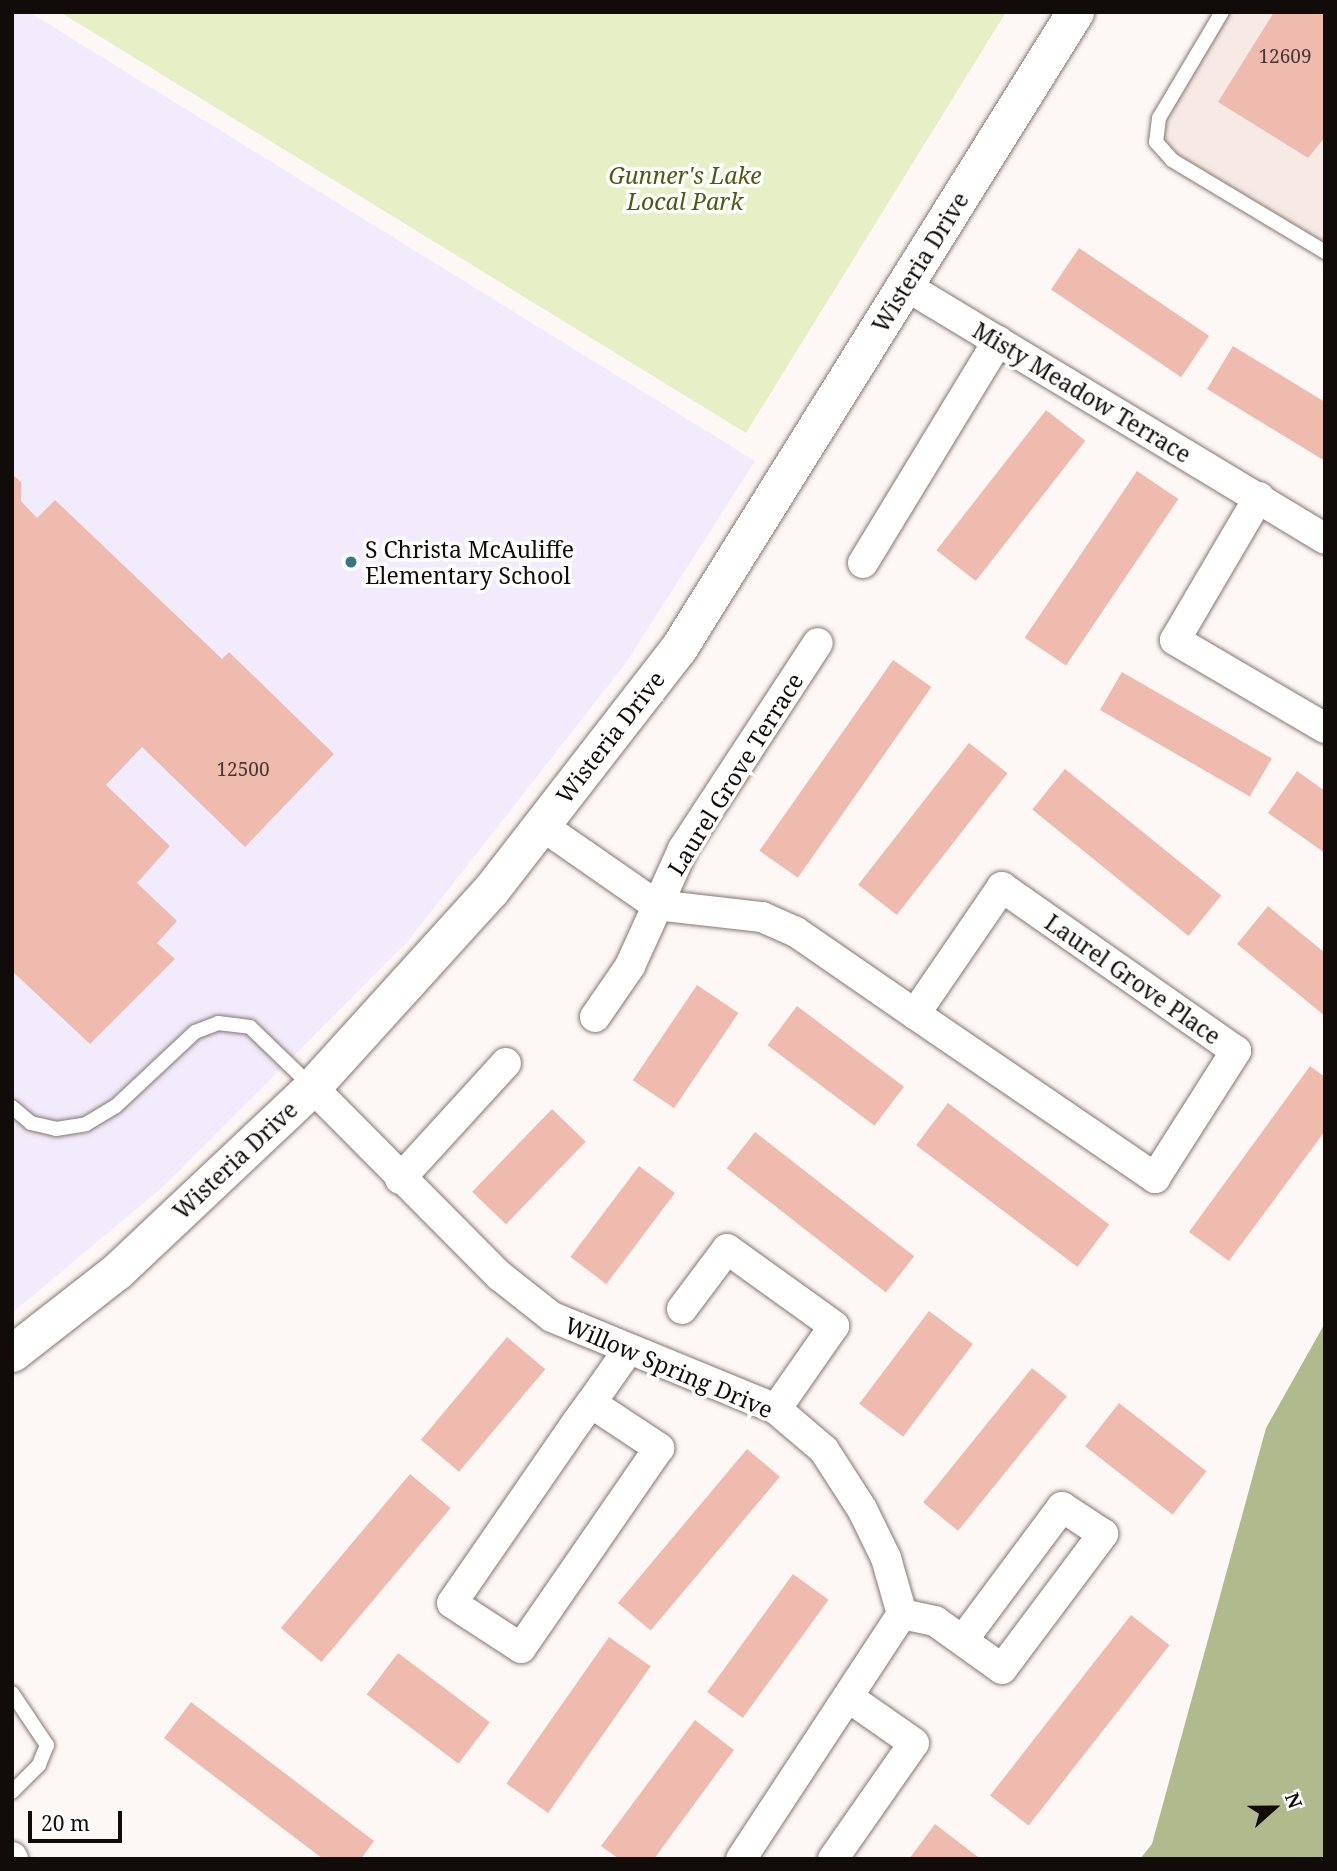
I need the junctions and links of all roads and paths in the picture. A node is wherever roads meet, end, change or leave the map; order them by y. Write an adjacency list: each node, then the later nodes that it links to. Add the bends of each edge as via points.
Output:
1 (1075, 12): 4 (street, Wisteria Drive)
2 (1222, 12): 3 (lane, via 1159,118 1156,142 1172,160)
3 (1325, 252)
4 (906, 286): 5 (street, Misty Meadow Terrace); 11 (street, Wisteria Drive, via 678,649)
5 (998, 341): 6 (street, Misty Meadow Terrace); 8 (street)
6 (1259, 497): 7 (street, Misty Meadow Terrace); 10 (street, via 1175,640)
7 (1325, 539)
8 (863, 563)
9 (818, 643): 12 (street, Laurel Grove Terrace, via 683,849)
10 (1325, 728)
11 (541, 825): 12 (street, Laurel Grove Place); 16 (street, Wisteria Drive, via 490,891)
12 (656, 905): 13 (street, Laurel Grove Place, via 762,918 796,932); 14 (street, Laurel Grove Terrace, via 630,965)
13 (915, 1014): 13 (street, Laurel Grove Place, via 1155,1178 1236,1051 1002,887)
14 (595, 1017)
15 (506, 1063): 18 (street)
16 (312, 1087): 17 (lane, via 250,1027 218,1023 195,1032 116,1106 86,1125 56,1129 31,1123); 18 (street, Willow Spring Drive); 20 (street, Wisteria Drive, via 117,1271)
17 (12, 1107)
18 (400, 1179): 21 (street, Willow Spring Drive, via 499,1276 552,1317)
19 (682, 1309): 23 (street, via 727,1249 834,1326)
20 (12, 1353)
21 (626, 1353): 22 (street); 23 (street, Willow Spring Drive)
22 (591, 1403): 22 (street, via 453,1603 521,1648 659,1448)
23 (776, 1409): 24 (street, Willow Spring Drive, via 824,1450 862,1509 886,1558)
24 (902, 1614): 25 (street, via 935,1621); 27 (street)
25 (962, 1640): 25 (street, via 1062,1507 1103,1534 1002,1669)
26 (12, 1693): 28 (lane, via 47,1745 40,1765)
27 (851, 1699): 29 (street); 30 (street, via 914,1744)
28 (12, 1792)
29 (741, 1859)
30 (833, 1859)

